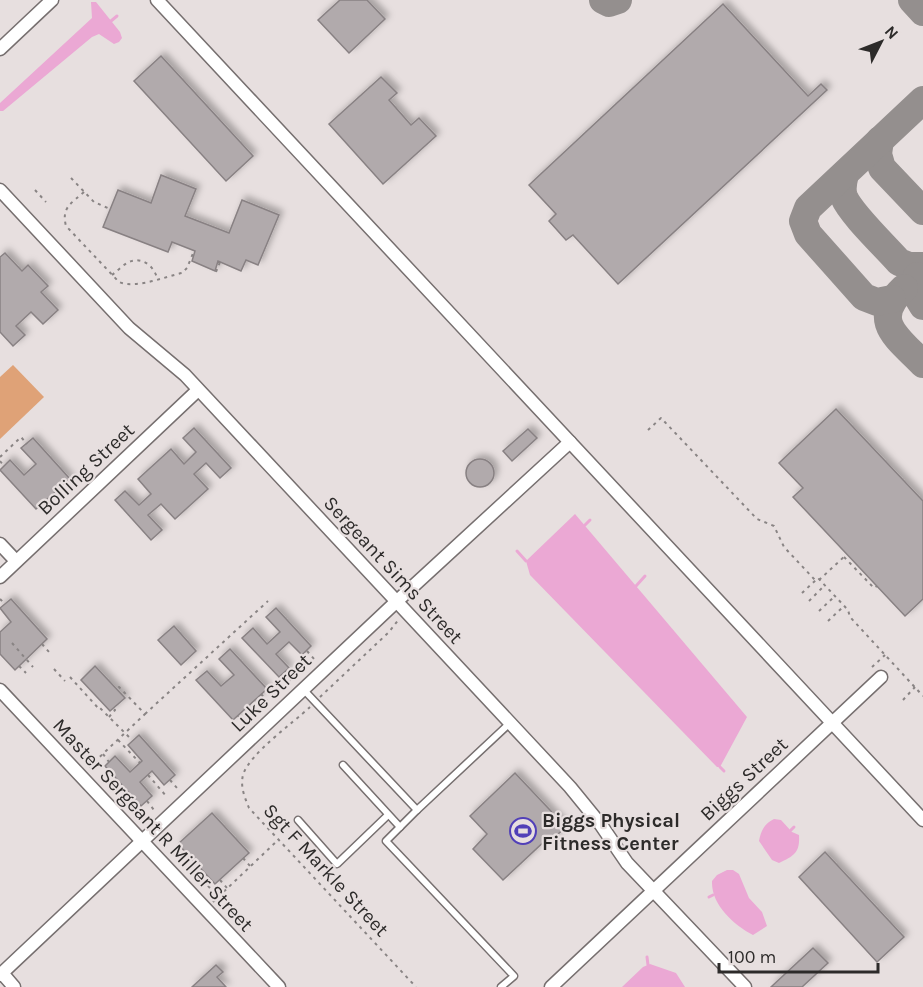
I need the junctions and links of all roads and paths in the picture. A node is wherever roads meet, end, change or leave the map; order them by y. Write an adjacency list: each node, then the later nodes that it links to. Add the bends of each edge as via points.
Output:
1 (52, 0): 3 (street)
2 (157, 0): 17 (street)
3 (2, 44)
4 (71, 178): 7 (path)
5 (0, 190): 15 (street, Sergeant Sims Street, via 129,328)
6 (34, 190): 8 (path)
7 (84, 192): 9 (path, via 94,202); 13 (path, via 65,210 66,226)
8 (46, 202)
9 (111, 208)
10 (194, 250): 14 (path, via 185,271)
11 (220, 262): 12 (path)
12 (216, 272)
13 (112, 275): 14 (path, via 123,284); 14 (path, via 126,263 138,260 149,265)
14 (157, 278)
15 (198, 390): 22 (street, Bolling Street); 33 (street, Sergeant Sims Street)
16 (648, 430): 24 (path, via 661,418 757,519 774,526 784,548)
17 (570, 442): 33 (street, Luke Street); 69 (street)
18 (27, 444): 19 (path, via 21,437)
19 (0, 459): 20 (path)
20 (4, 466)
21 (0, 544): 22 (street)
22 (16, 561): 23 (street, Bolling Street)
23 (0, 577)
24 (815, 580): 25 (path); 28 (path)
25 (819, 580): 26 (path); 27 (path, via 845,556)
26 (825, 585): 29 (path); 32 (path)
27 (876, 586)
28 (802, 593)
29 (835, 596): 35 (path); 36 (path)
30 (0, 599): 34 (path)
31 (268, 601): 65 (path)
32 (809, 601)
33 (396, 602): 37 (street, Sergeant Sims Street); 57 (street, Luke Street)
34 (5, 604)
35 (844, 606): 38 (path); 43 (path)
36 (819, 611)
37 (406, 612): 62 (path, Sgt F Markle Street); 68 (street, Sergeant Sims Street)
38 (828, 621)
39 (12, 643): 46 (path)
40 (42, 644): 42 (path)
41 (307, 651): 44 (path)
42 (49, 652)
43 (885, 655): 47 (path); 55 (path)
44 (315, 660)
45 (19, 666): 50 (path)
46 (33, 667)
47 (872, 668)
48 (54, 669): 53 (path)
49 (284, 672): 54 (path)
50 (26, 673)
51 (70, 677): 67 (path)
52 (881, 677): 69 (street, Biggs Street)
53 (65, 681)
54 (292, 681)
55 (915, 687): 60 (path); 61 (path)
56 (117, 689): 65 (path)
57 (303, 689): 62 (lane); 91 (street, Luke Street)
58 (0, 690): 79 (street, Master Sergeant R Miller Street)
59 (261, 694): 63 (path)
60 (923, 696)
61 (903, 700)
62 (315, 702): 85 (lane); 90 (path, Sgt F Markle Street, via 256,755 243,775 242,791 249,808)
63 (269, 703)
64 (113, 708): 67 (path)
65 (145, 714): 71 (path)
66 (238, 716): 70 (path)
67 (108, 717): 71 (path)
68 (510, 723): 85 (lane); 97 (street, Sergeant Sims Street, via 586,806 627,863)
69 (832, 723): 88 (street); 97 (street, Biggs Street)
70 (246, 724)
71 (125, 734): 72 (path); 73 (path)
72 (118, 740): 74 (path); 76 (path)
73 (132, 740)
74 (103, 754): 75 (path); 79 (path)
75 (109, 762)
76 (140, 763)
77 (343, 765): 86 (lane)
78 (148, 775): 82 (path)
79 (80, 776): 91 (street, Master Sergeant R Miller Street)
80 (170, 780): 81 (path)
81 (177, 788)
82 (167, 797)
83 (147, 801): 84 (path)
84 (154, 810)
85 (417, 810): 89 (lane)
86 (388, 815): 87 (lane, via 337,864); 89 (lane)
87 (298, 820)
88 (923, 820)
89 (400, 827): 104 (lane, via 386,841 514,976)
90 (278, 840): 93 (path); 103 (path, Sgt F Markle Street)
91 (142, 842): 99 (street, Master Sergeant R Miller Street); 100 (street, Luke Street)
92 (244, 859): 93 (path)
93 (250, 866): 96 (path)
94 (193, 869): 98 (path)
95 (220, 880): 96 (path)
96 (227, 888): 98 (path)
97 (653, 890): 105 (street, Biggs Street); 106 (street, Sergeant Sims Street)
98 (218, 897): 99 (path)
99 (205, 909): 102 (street, Master Sergeant R Miller Street)
100 (1, 974): 101 (street)
101 (14, 987)
102 (279, 987)
103 (416, 987)
104 (501, 987)
105 (551, 987)
106 (745, 987)

